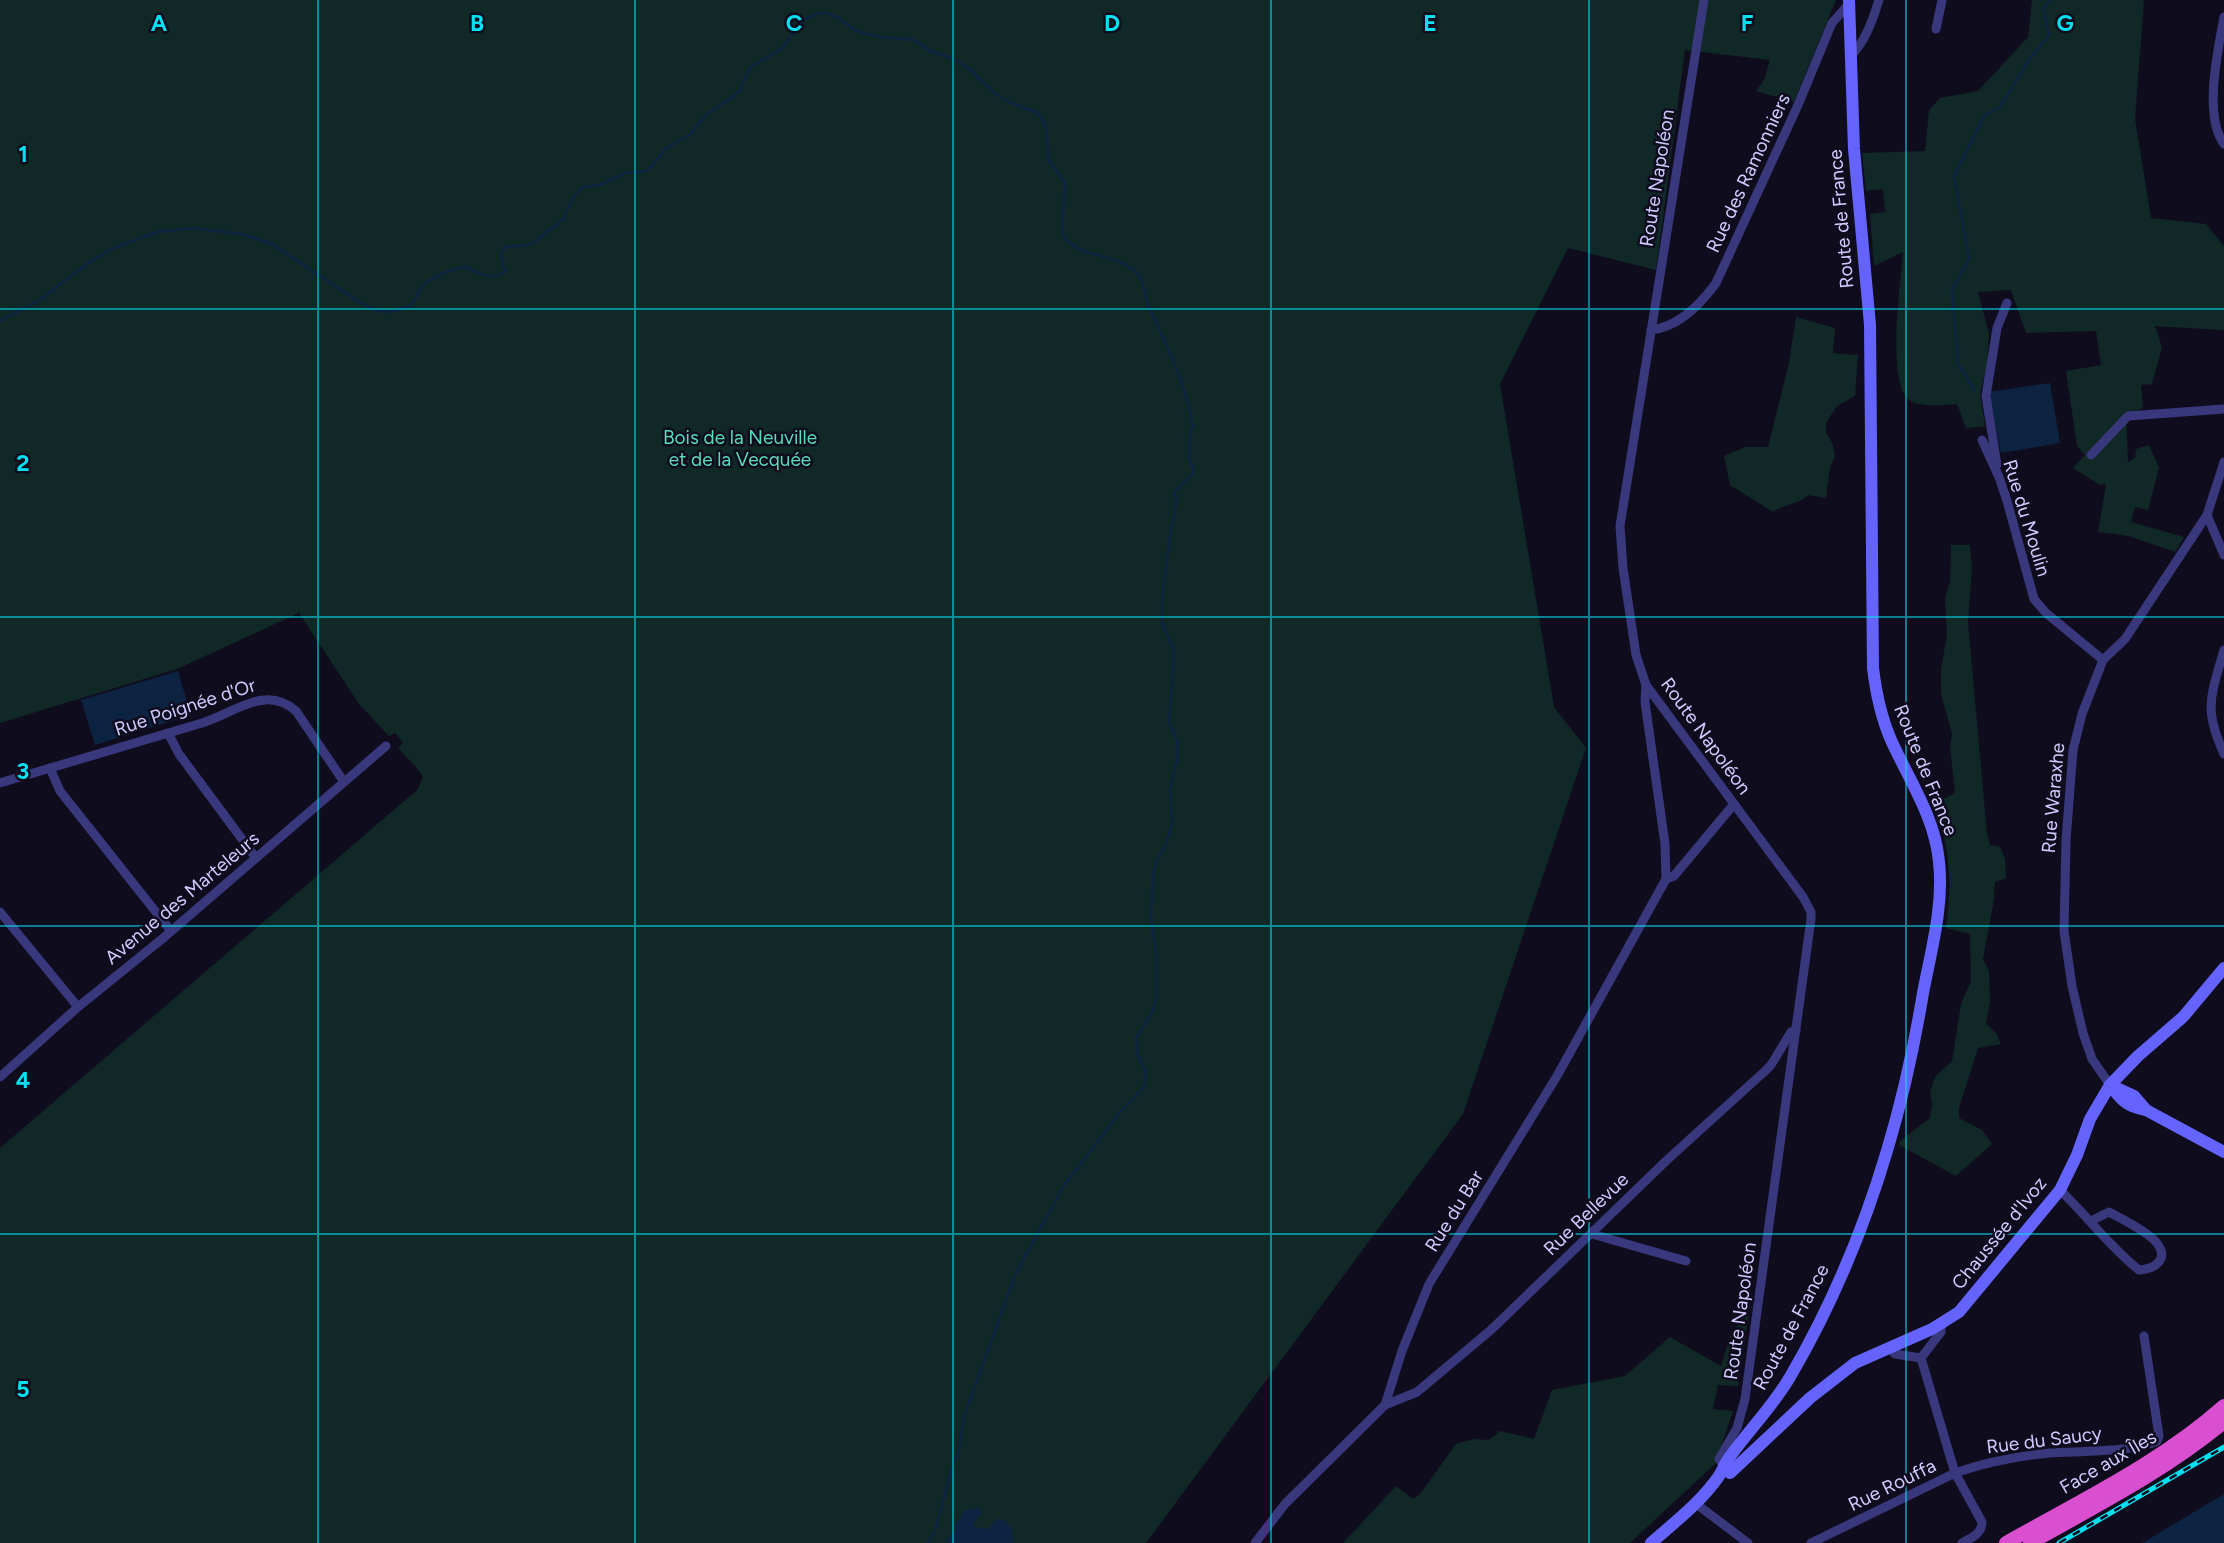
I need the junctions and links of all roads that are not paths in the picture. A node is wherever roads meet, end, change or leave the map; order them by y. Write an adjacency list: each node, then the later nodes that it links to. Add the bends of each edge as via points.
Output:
1 (1704, 0): 10 (street, Route Napoléon)
2 (1879, 0): 7 (street, via 1868,33)
3 (1942, 0): 6 (street)
4 (1849, 2): 7 (main road, Route de France); 10 (street, Rue des Ramonniers, via 1832,23 1721,274 1702,301 1684,316)
5 (2224, 17): 8 (street, via 2213,114)
6 (1936, 29)
7 (1850, 57): 49 (main road, Route de France, via 1870,325 1872,668 1890,737 1934,834 1939,899 1910,1070 1860,1231 1790,1377)
8 (2224, 144)
9 (2007, 303): 15 (street, via 1997,328 1986,396)
10 (1651, 330): 20 (street, Route Napoléon, via 1620,537 1636,656)
11 (2224, 409): 13 (street, via 2128,416)
12 (1982, 440): 15 (street, Rue du Moulin)
13 (2091, 455)
14 (2224, 462): 16 (street, Rue Waraxhe)
15 (1999, 477): 19 (street, Rue du Moulin, via 2034,599)
16 (2207, 515): 17 (street); 19 (street, Rue Waraxhe, via 2125,639)
17 (2224, 555)
18 (2224, 650): 23 (street, via 2209,701)
19 (2103, 660): 36 (street, Rue Waraxhe, via 2073,750 2063,924 2083,1033 2092,1059)
20 (1646, 685): 27 (street, Route Napoléon); 29 (street, Rue du Bar)
21 (168, 733): 24 (street, Rue Poignée d'Or); 25 (street, Rue Poignée d'Or, via 256,701 279,700 296,711); 28 (street, via 178,754)
22 (386, 746): 25 (street, Avenue des Marteleurs)
23 (2224, 754)
24 (50, 768): 26 (street, Rue Poignée d'Or); 31 (street, via 60,791)
25 (344, 782): 28 (street, Avenue des Marteleurs)
26 (0, 783)
27 (1734, 804): 29 (street, Rue du Bar, via 1674,876); 34 (street, Route Napoléon, via 1811,912)
28 (256, 858): 31 (street, Avenue des Marteleurs)
29 (1665, 879): 46 (street, Rue du Bar, via 1556,1076 1429,1284)
30 (0, 912): 33 (street)
31 (171, 932): 33 (street, Avenue des Marteleurs)
32 (2224, 968): 36 (main road, Chaussée d'Ivoz, via 2183,1017)
33 (78, 1007): 35 (street, Avenue des Marteleurs)
34 (1796, 1031): 40 (street, Rue Bellevue, via 1764,1072); 49 (street, Route Napoléon, via 1745,1399 1740,1421 1719,1460)
35 (0, 1077)
36 (2110, 1085): 37 (main road, via 2122,1102); 38 (main road, Chaussée d'Ivoz)
37 (2224, 1152)
38 (2060, 1190): 39 (street); 42 (main road, Chaussée d'Ivoz, via 1964,1306)
39 (2091, 1221): 39 (street, via 2139,1270 2159,1263 2156,1242 2124,1220 2109,1212)
40 (1592, 1234): 41 (street); 46 (street, Rue Bellevue, via 1443,1372 1417,1392)
41 (1686, 1261)
42 (1941, 1325): 44 (main road, Chaussée d'Ivoz); 45 (street, Chaussée d'Ivoz)
43 (2144, 1336): 50 (street, Rue du Saucy, via 2157,1441 2109,1450 2050,1453)
44 (1889, 1347): 45 (street, via 1895,1354); 49 (main road, Chaussée d'Ivoz, via 1855,1363 1827,1384 1730,1473)
45 (1922, 1358): 50 (street, Rue Rouffa)
46 (1384, 1405): 52 (street, Rue du Bar, via 1284,1504)
47 (2224, 1406): 57 (highway, Face aux Îles, via 2172,1447)
48 (2224, 1422): 58 (highway, Face aux Îles, via 2143,1479)
49 (1724, 1466): 51 (main road)
50 (1955, 1473): 55 (street, Rue Rouffa); 56 (street, via 1982,1522 1982,1528)
51 (1695, 1503): 53 (main road); 54 (street)
52 (1255, 1543)
53 (1651, 1543)
54 (1748, 1543)
55 (1811, 1543)
56 (1962, 1543)
57 (2006, 1543)
58 (2030, 1543)

